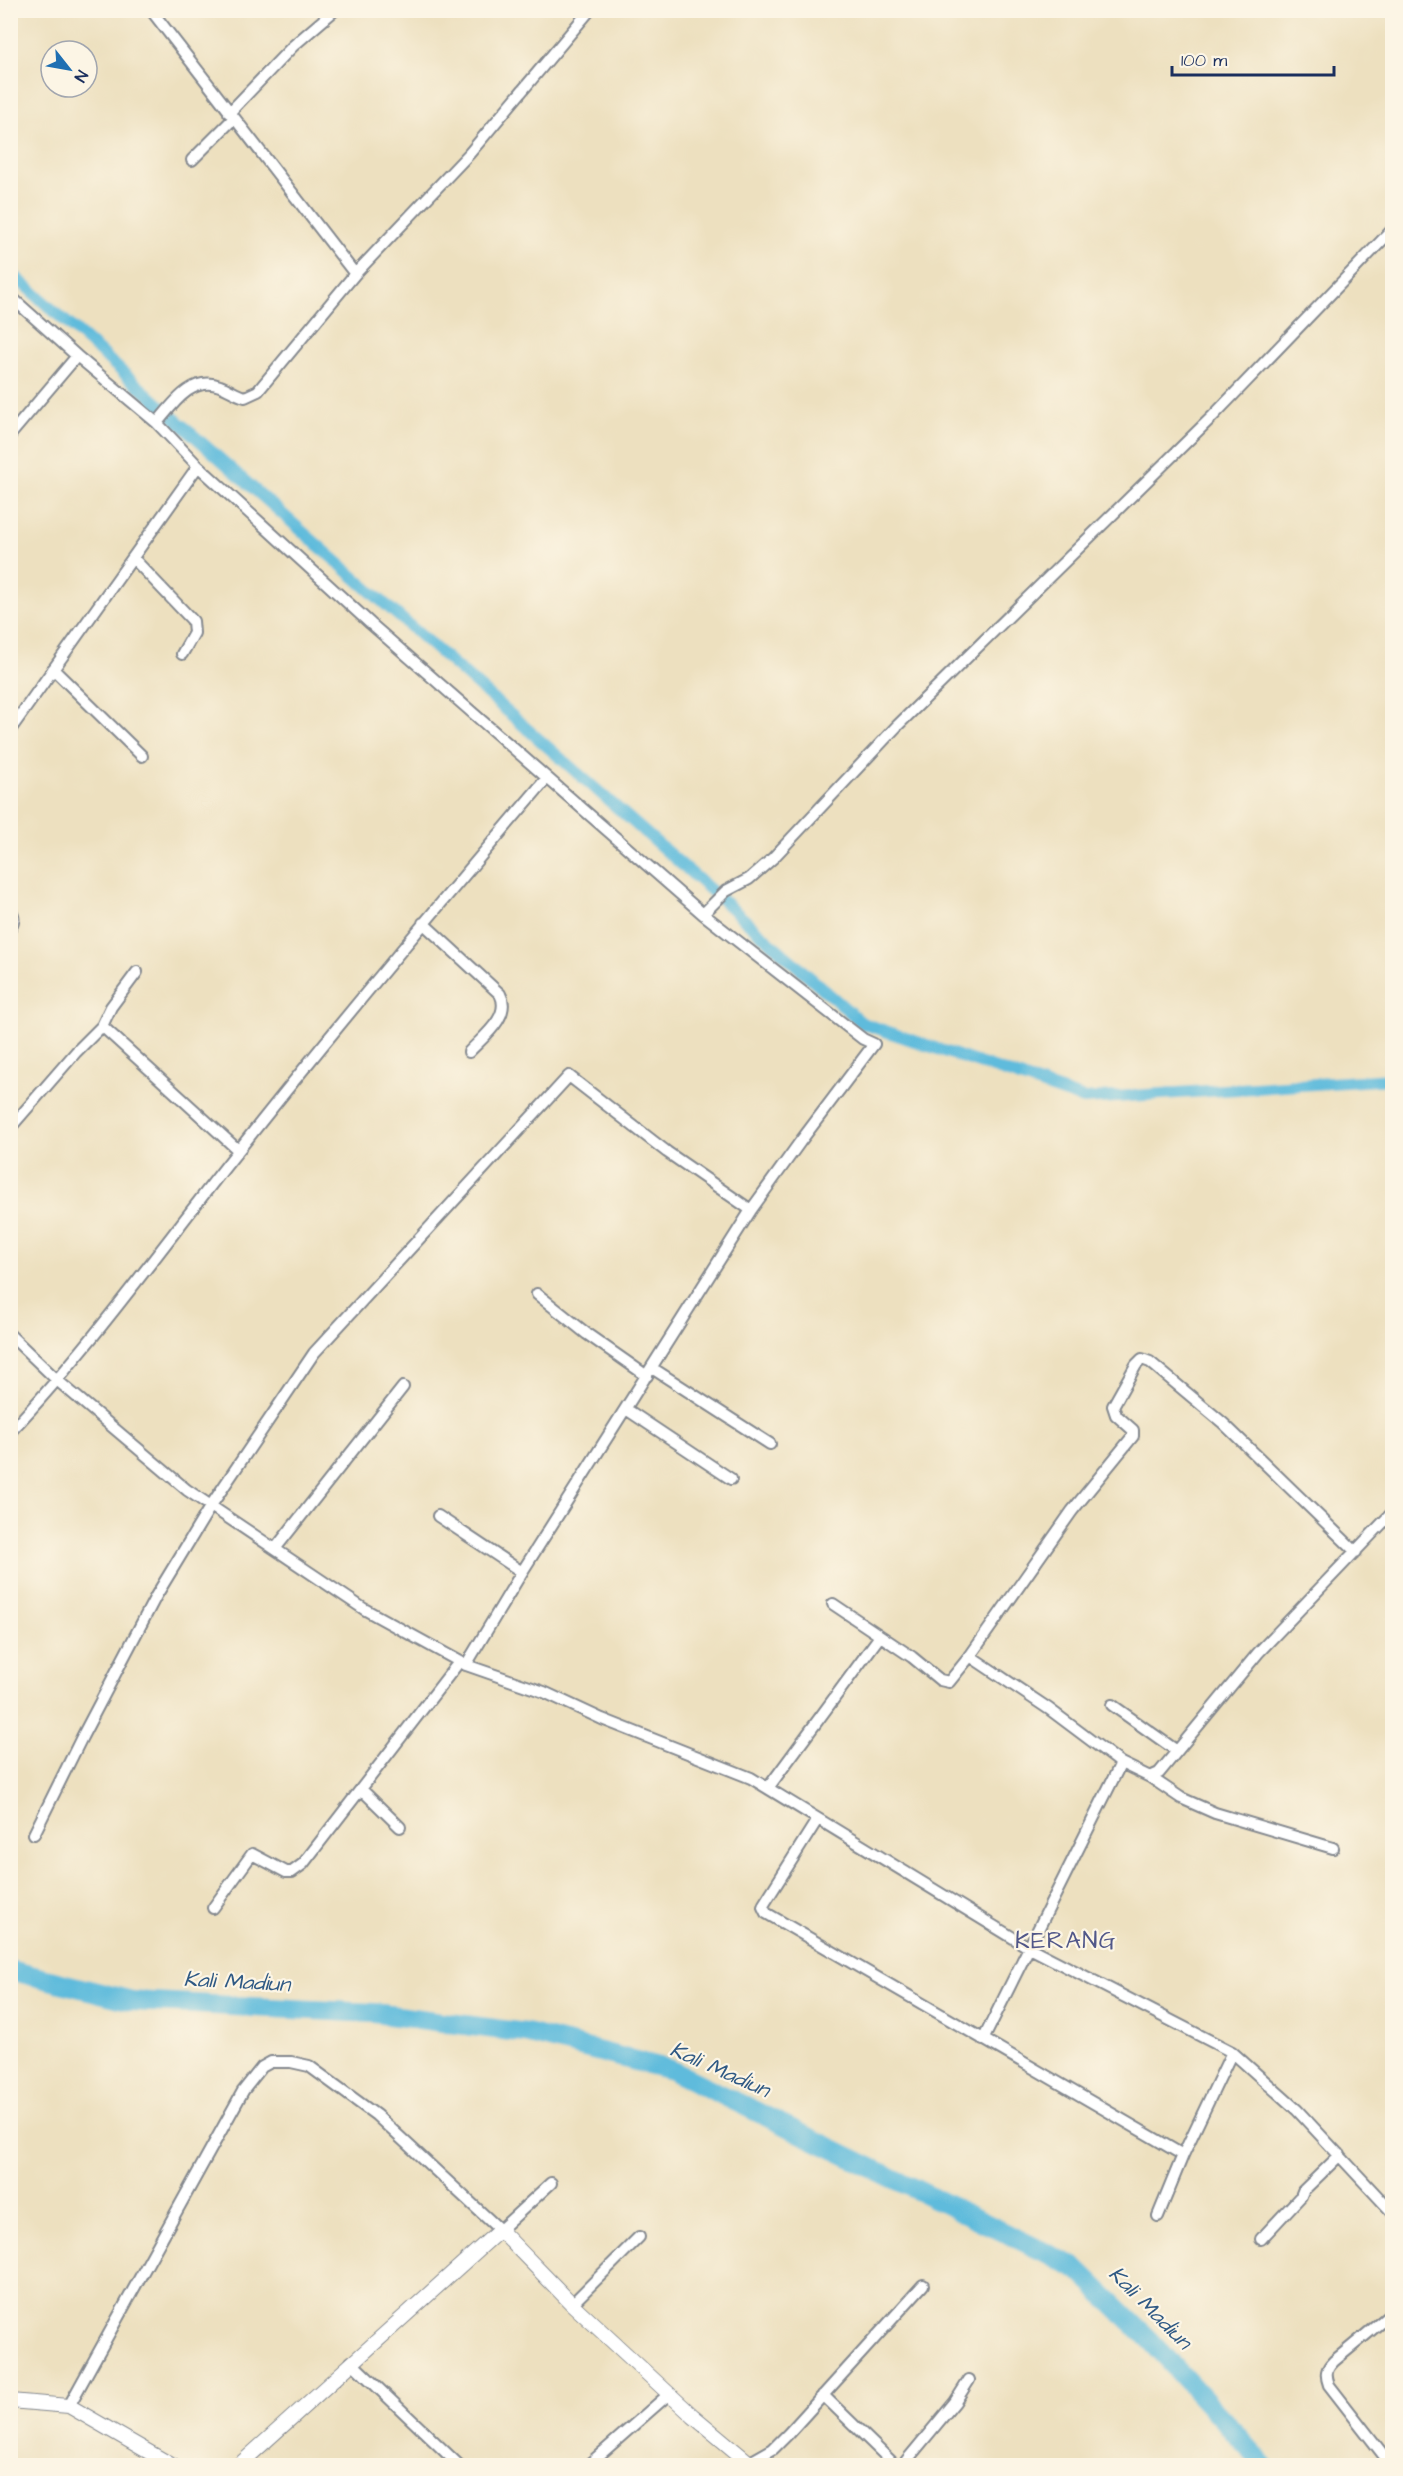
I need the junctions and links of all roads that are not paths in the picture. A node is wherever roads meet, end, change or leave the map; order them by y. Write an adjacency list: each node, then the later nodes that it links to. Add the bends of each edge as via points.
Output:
1 (151, 10): 4 (street)
2 (335, 10): 4 (street, via 293,46)
3 (590, 10): 7 (street, via 469,154)
4 (231, 116): 5 (street); 7 (street)
5 (192, 160)
6 (1392, 230): 20 (street, via 1213,416 897,726 773,858)
7 (355, 274): 10 (street, via 253,395 245,397 208,382 198,383)
8 (10, 296): 9 (street)
9 (77, 356): 10 (street); 11 (street)
10 (158, 422): 12 (street)
11 (10, 435)
12 (198, 466): 13 (street); 18 (street)
13 (133, 558): 14 (street, via 193,621 194,633); 15 (street)
14 (182, 654)
15 (53, 669): 16 (street); 17 (street)
16 (10, 730)
17 (142, 756)
18 (547, 778): 20 (street); 21 (street)
19 (10, 910): 22 (street, via 14,914)
20 (705, 911): 28 (street, via 874,1044)
21 (423, 923): 25 (street, via 500,994 505,1005 501,1016); 27 (street)
22 (10, 929)
23 (137, 972): 24 (street)
24 (102, 1026): 26 (street); 27 (street)
25 (469, 1052)
26 (10, 1128)
27 (238, 1150): 32 (street)
28 (751, 1210): 31 (street); 38 (street, via 667,1152 569,1076 314,1353)
29 (537, 1294): 31 (street, via 587,1334)
30 (10, 1335): 32 (street)
31 (650, 1372): 34 (street); 36 (street)
32 (58, 1381): 35 (street); 38 (street)
33 (403, 1387): 41 (street)
34 (626, 1409): 37 (street); 43 (street)
35 (10, 1432)
36 (770, 1444)
37 (731, 1479)
38 (210, 1507): 41 (street); 56 (street, via 156,1596)
39 (438, 1516): 43 (street)
40 (1391, 1517): 42 (street)
41 (275, 1549): 47 (street, via 364,1609)
42 (1356, 1552): 46 (street, via 1223,1424 1142,1359 1113,1406 1116,1415 1133,1430 1133,1436 1072,1511); 49 (street, via 1258,1653)
43 (522, 1572): 47 (street)
44 (833, 1604): 45 (street)
45 (880, 1636): 46 (street, via 945,1683); 52 (street)
46 (970, 1656): 50 (street)
47 (463, 1664): 52 (street, via 544,1692 602,1719 733,1769); 53 (street)
48 (1112, 1705): 49 (street)
49 (1177, 1751): 51 (street, via 1159,1773)
50 (1121, 1764): 51 (street); 59 (street)
51 (1150, 1777): 57 (street, via 1181,1798 1215,1813)
52 (768, 1788): 54 (street)
53 (361, 1789): 55 (street); 58 (street, via 297,1869 286,1872 252,1854)
54 (817, 1820): 59 (street); 60 (street, via 763,1909)
55 (400, 1827)
56 (34, 1834)
57 (1333, 1848)
58 (213, 1908)
59 (1028, 1947): 60 (street); 61 (street)
60 (982, 2040): 62 (street)
61 (1232, 2052): 62 (street); 63 (street)
62 (1183, 2155): 66 (street)
63 (1340, 2155): 65 (street); 69 (street)
64 (551, 2183): 67 (street)
65 (1392, 2212)
66 (1158, 2216)
67 (500, 2230): 71 (street); 73 (street); 78 (street, via 376,2115 337,2085 309,2066 271,2062 262,2067 243,2091)
68 (639, 2237): 71 (street)
69 (1261, 2239)
70 (923, 2285): 76 (street)
71 (572, 2304): 75 (street)
72 (1392, 2313): 86 (street, via 1329,2366 1326,2377)
73 (351, 2362): 81 (street); 82 (street)
74 (969, 2380): 85 (street)
75 (669, 2394): 79 (street); 83 (street)
76 (823, 2395): 79 (street, via 773,2449); 84 (street)
77 (10, 2401): 78 (street)
78 (69, 2406): 80 (street)
79 (752, 2464)
80 (173, 2466)
81 (238, 2466)
82 (460, 2466)
83 (587, 2466)
84 (896, 2466)
85 (902, 2466)
86 (1392, 2466)

